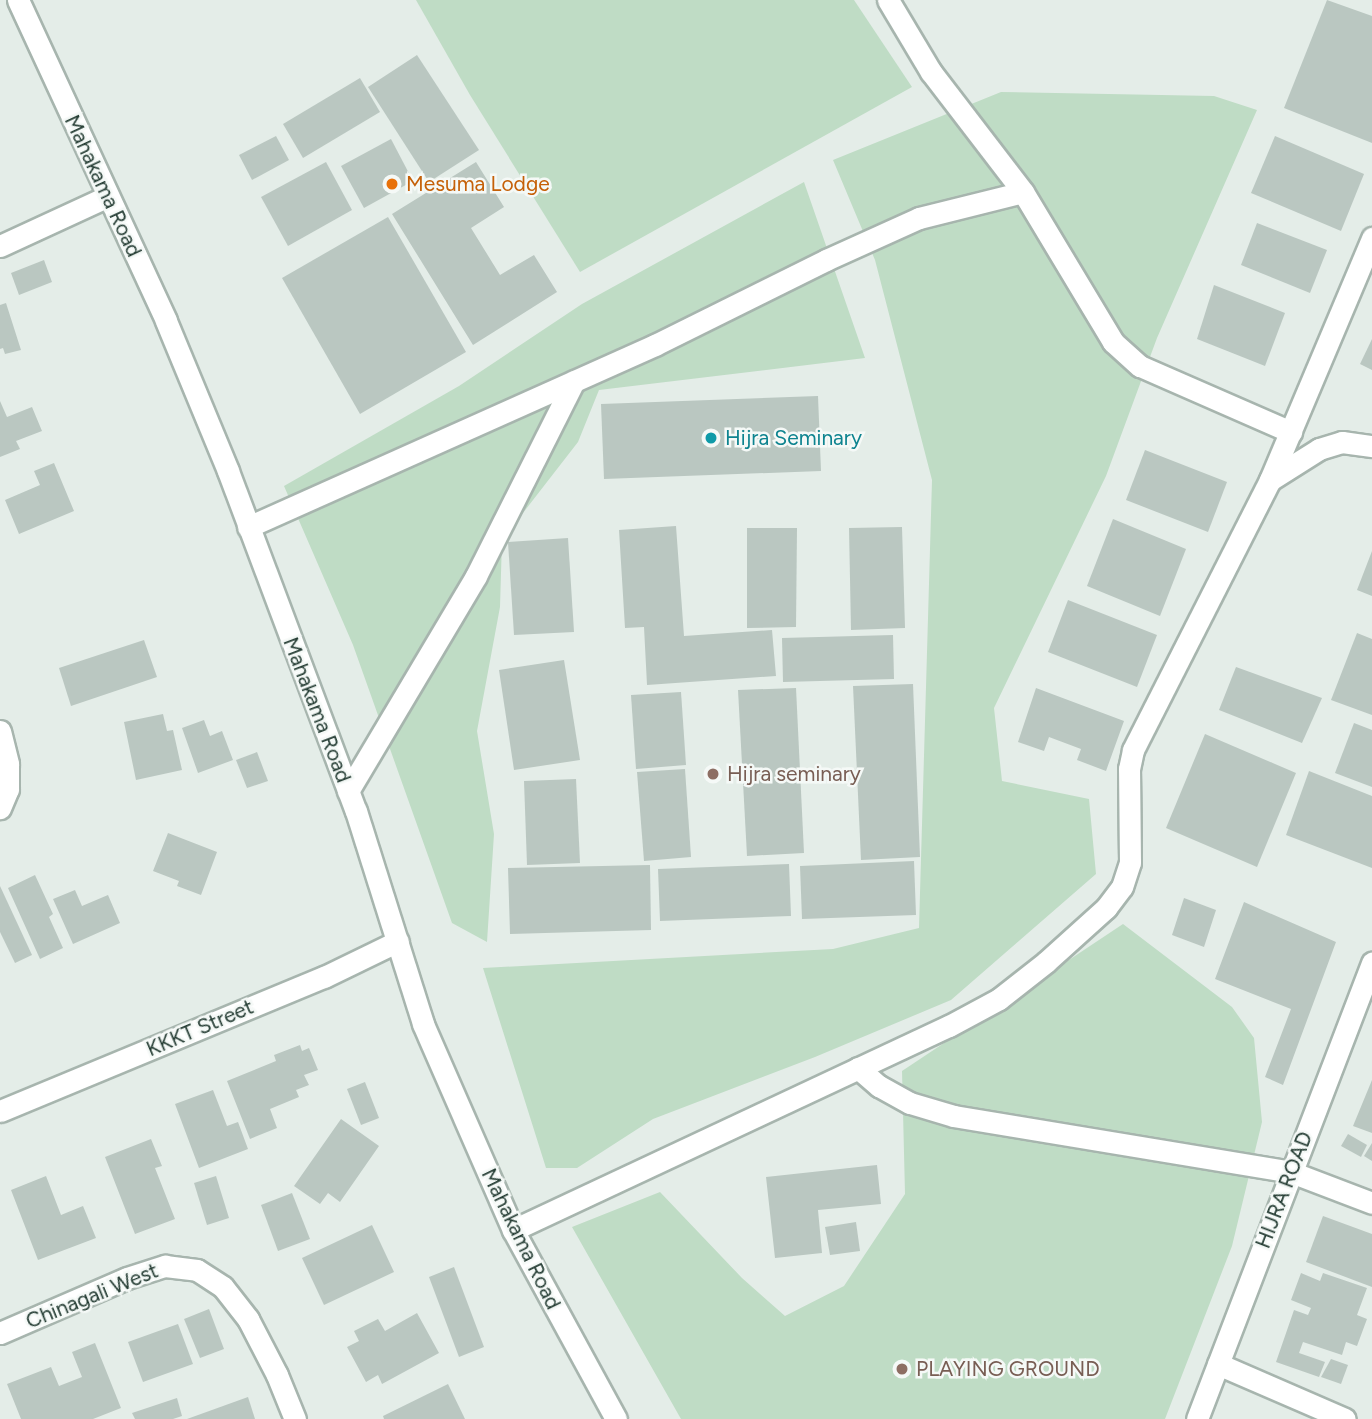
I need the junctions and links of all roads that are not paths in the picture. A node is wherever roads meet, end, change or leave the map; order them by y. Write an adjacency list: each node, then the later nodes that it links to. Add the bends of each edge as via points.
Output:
1 (18, 0): 4 (street, Mahakama Road)
2 (888, 0): 3 (street, via 931,72)
3 (1023, 192): 7 (street, via 919,218); 8 (street, via 1101,325 1126,355 1140,366)
4 (106, 197): 6 (street); 11 (street, Mahakama Road, via 166,321)
5 (1372, 238): 8 (street)
6 (0, 246)
7 (574, 381): 11 (street); 13 (street, via 476,576)
8 (1291, 432): 10 (street)
9 (1372, 446): 10 (street, via 1342,442 1319,449)
10 (1270, 480): 17 (street, via 1133,750 1130,862 1122,887 1106,908 999,999)
11 (248, 527): 13 (street, Mahakama Road)
12 (0, 731): 14 (street, via 8,789)
13 (348, 791): 15 (street, Mahakama Road)
14 (0, 808)
15 (398, 941): 18 (street, KKKT Street, via 324,977); 21 (street, Mahakama Road, via 423,1024)
16 (1372, 962): 19 (street, HIJRA ROAD)
17 (858, 1068): 19 (street, via 910,1103 954,1116); 21 (street)
18 (0, 1111)
19 (1291, 1172): 20 (street); 23 (street, HIJRA ROAD)
20 (1372, 1203)
21 (513, 1230): 25 (street, Mahakama Road)
22 (0, 1333): 24 (street, Chinagali West, via 127,1278 166,1266 197,1270 223,1287 248,1320)
23 (1218, 1364): 26 (street, HIJRA ROAD); 27 (street)
24 (295, 1419)
25 (616, 1419)
26 (1197, 1419)
27 (1345, 1419)

